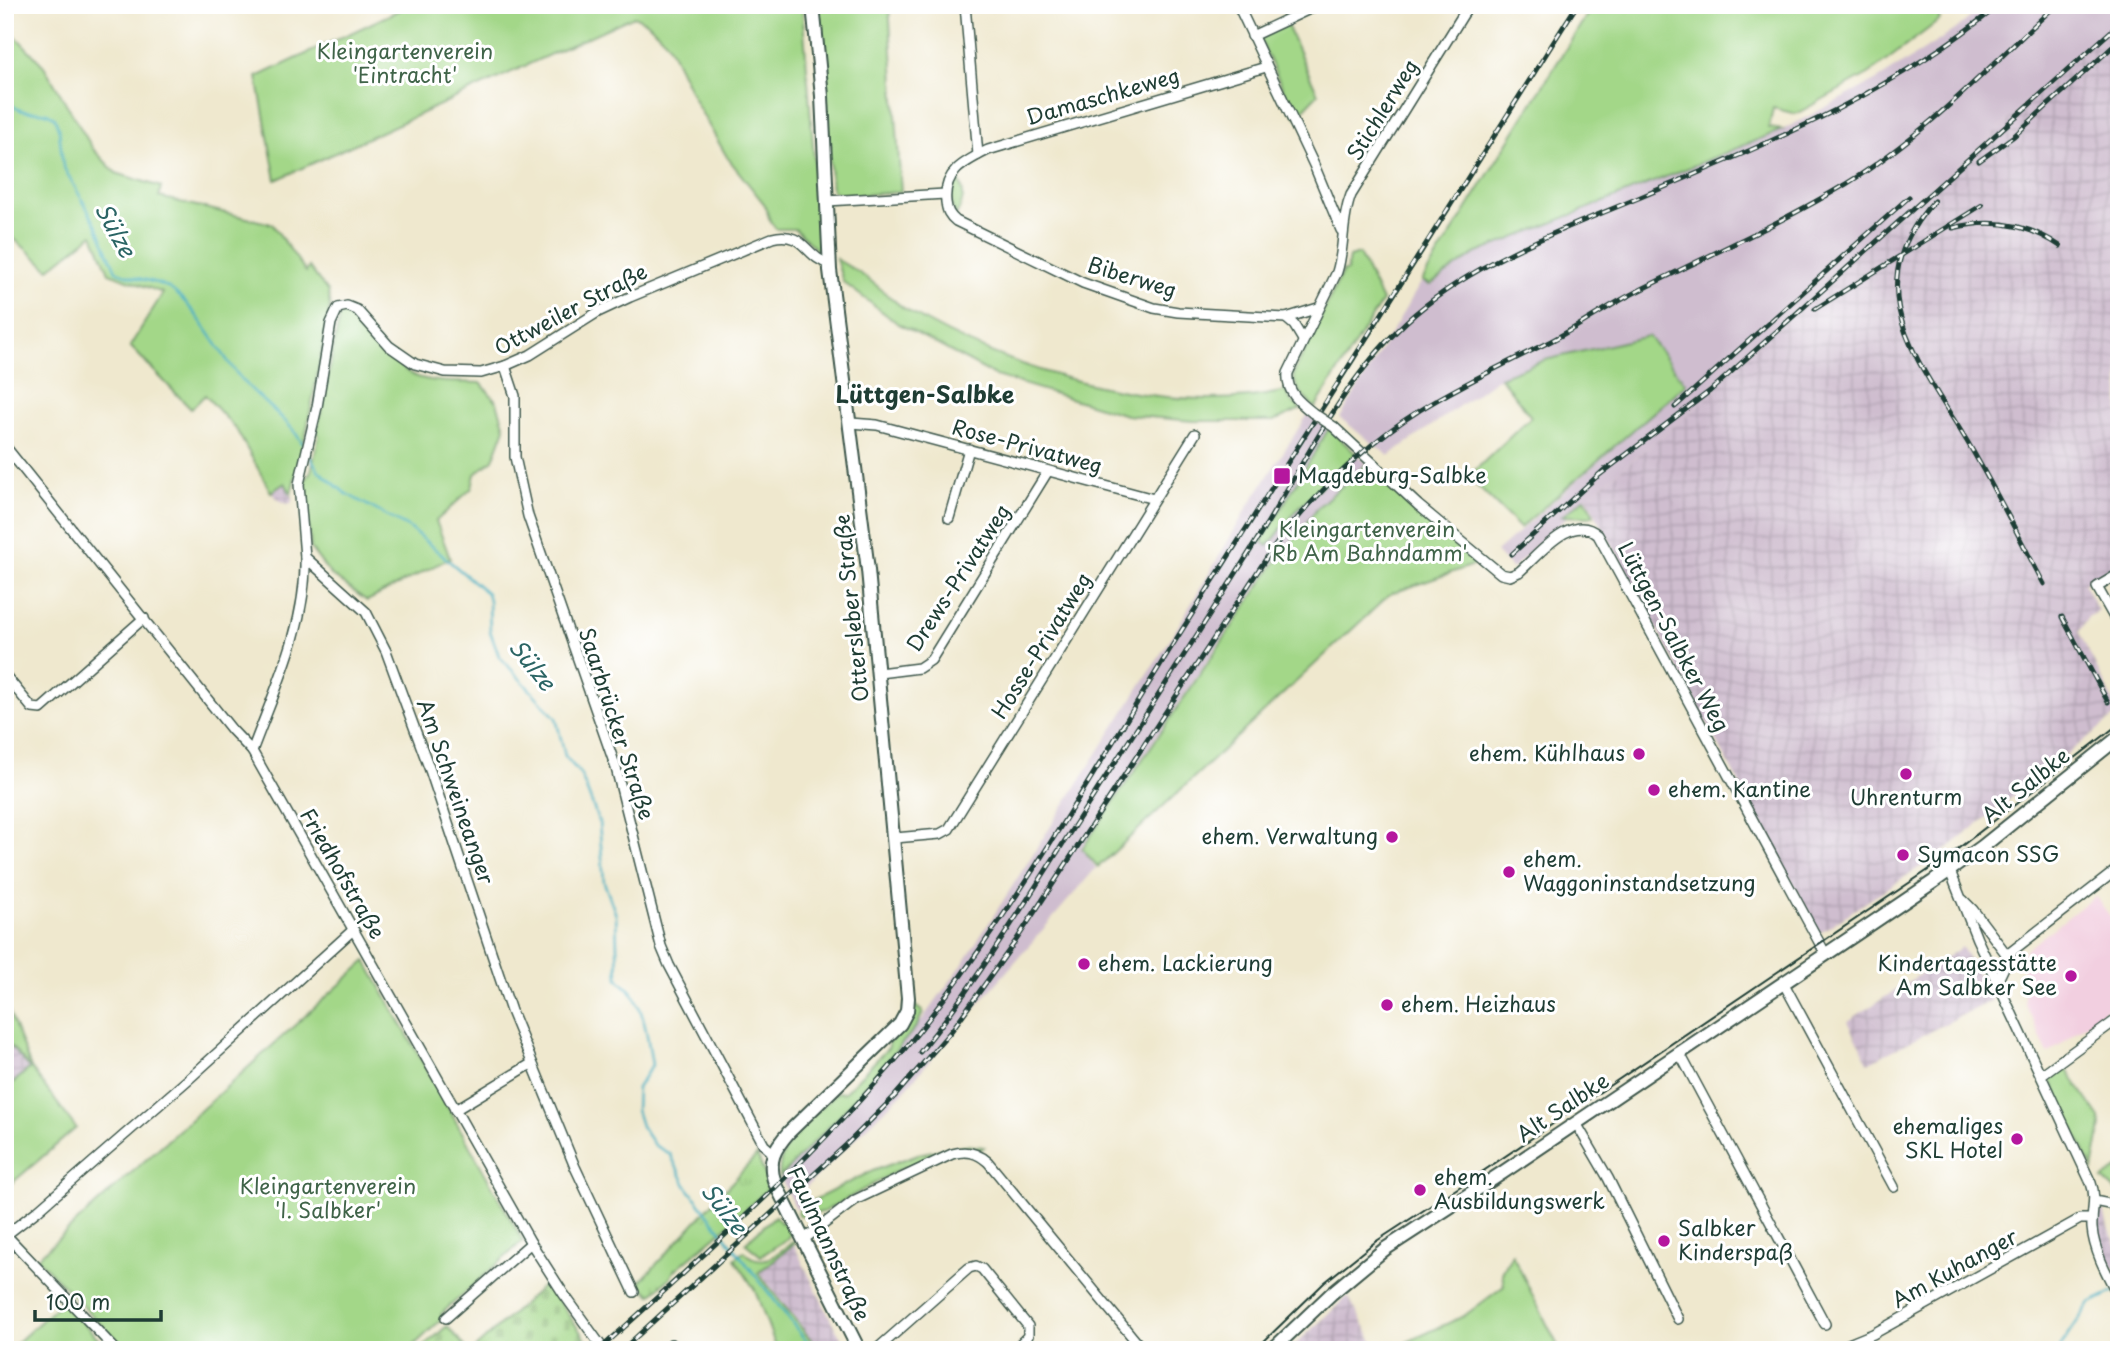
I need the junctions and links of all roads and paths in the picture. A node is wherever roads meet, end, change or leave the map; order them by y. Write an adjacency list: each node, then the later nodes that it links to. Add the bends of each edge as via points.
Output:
1 (813, 5): 10 (main road, Ottersleber Straße)
2 (965, 5): 8 (street)
3 (1238, 5): 6 (street)
4 (1318, 5): 6 (street)
5 (1469, 5): 11 (street, Stichlerweg, via 1353,190)
6 (1252, 36): 7 (street)
7 (1266, 67): 8 (street, Damaschkeweg); 11 (street, via 1336,214)
8 (978, 155): 9 (street, Damaschkeweg, via 954,170)
9 (945, 194): 10 (street); 14 (street, Biberweg, via 950,216 1083,283 1178,312)
10 (827, 201): 12 (main road, Ottersleber Straße)
11 (1343, 239): 13 (street, Lüttgen-Salbker Weg, via 1337,272)
12 (830, 264): 16 (street, Ottweiler Straße, via 795,238 772,238 614,304); 17 (main road, Ottersleber Straße)
13 (1318, 308): 14 (street, Biberweg); 15 (street, Lüttgen-Salbker Weg)
14 (1286, 318): 15 (street)
15 (1303, 340): 37 (street, Lüttgen-Salbker Weg, bridge, via 1290,368 1288,382 1293,395 1501,574 1519,572 1570,529 1585,527 1598,535)
16 (505, 366): 24 (street, Ottweiler Straße, via 471,374 424,368 395,352 355,309 344,306 336,310 299,495); 47 (street, Saarbrücker Straße, via 515,396 515,457 528,516 617,768 661,946 764,1145)
17 (851, 423): 20 (street, Rose-Privatweg, via 871,423); 28 (main road, Ottersleber Straße)
18 (1195, 434): 22 (street, Hosse-Privatweg)
19 (5, 446): 26 (street, Friedhofstraße)
20 (969, 449): 21 (street, Rose-Privatweg); 23 (street)
21 (1048, 471): 22 (street, Rose-Privatweg); 28 (street, Drews-Privatweg, via 932,660 919,668)
22 (1154, 499): 32 (street, Hosse-Privatweg, via 949,829)
23 (949, 518)
24 (305, 556): 31 (street, via 304,590 292,640); 43 (street, Am Schweineanger, via 362,608 376,628)
25 (2119, 574): 27 (street, via 2097,586)
26 (144, 618): 29 (street, via 46,707 33,709); 31 (street, Friedhofstraße)
27 (2119, 626)
28 (878, 673): 32 (main road, Ottersleber Straße)
29 (5, 675)
30 (2119, 737): 34 (main road, Alt Salbke)
31 (252, 751): 36 (street, Friedhofstraße)
32 (895, 838): 47 (main road, Ottersleber Straße, via 906,1011 898,1026)
33 (2119, 868): 38 (street)
34 (1950, 871): 35 (street); 37 (main road, Alt Salbke)
35 (1962, 899): 38 (street); 40 (street)
36 (353, 930): 45 (street, Friedhofstraße); 52 (street)
37 (1825, 954): 39 (main road, Alt Salbke)
38 (2007, 955): 40 (street)
39 (1783, 982): 42 (main road, Alt Salbke); 48 (street)
40 (1997, 982): 44 (street)
41 (2119, 1018): 44 (street)
42 (1679, 1052): 46 (main road, Alt Salbke); 59 (street)
43 (531, 1064): 45 (street); 55 (street, Am Schweineanger)
44 (2041, 1075): 49 (street, via 2091,1183)
45 (455, 1110): 54 (street, Friedhofstraße)
46 (1576, 1123): 58 (street); 66 (main road, Alt Salbke, via 1385,1249)
47 (773, 1153): 53 (main road, Faulmannstraße, via 773,1179)
48 (1894, 1188)
49 (2094, 1201): 50 (street); 51 (street)
50 (2119, 1206)
51 (2092, 1219): 56 (street, via 2096,1246); 67 (street, Am Kuhanger, via 2080,1219 1873,1334)
52 (6, 1235): 60 (street)
53 (803, 1240): 62 (main road, Faulmannstraße); 65 (street, via 872,1191 954,1154 976,1153)
54 (531, 1243): 57 (street); 61 (street, Friedhofstraße)
55 (634, 1292)
56 (2119, 1297)
57 (446, 1318)
58 (1678, 1319)
59 (1825, 1324)
60 (116, 1350)
61 (604, 1350)
62 (859, 1350)
63 (876, 1350): 64 (street, via 975,1266 1028,1326 1028,1337)
64 (1014, 1350)
65 (1143, 1350)
66 (1272, 1350)
67 (1834, 1350)

